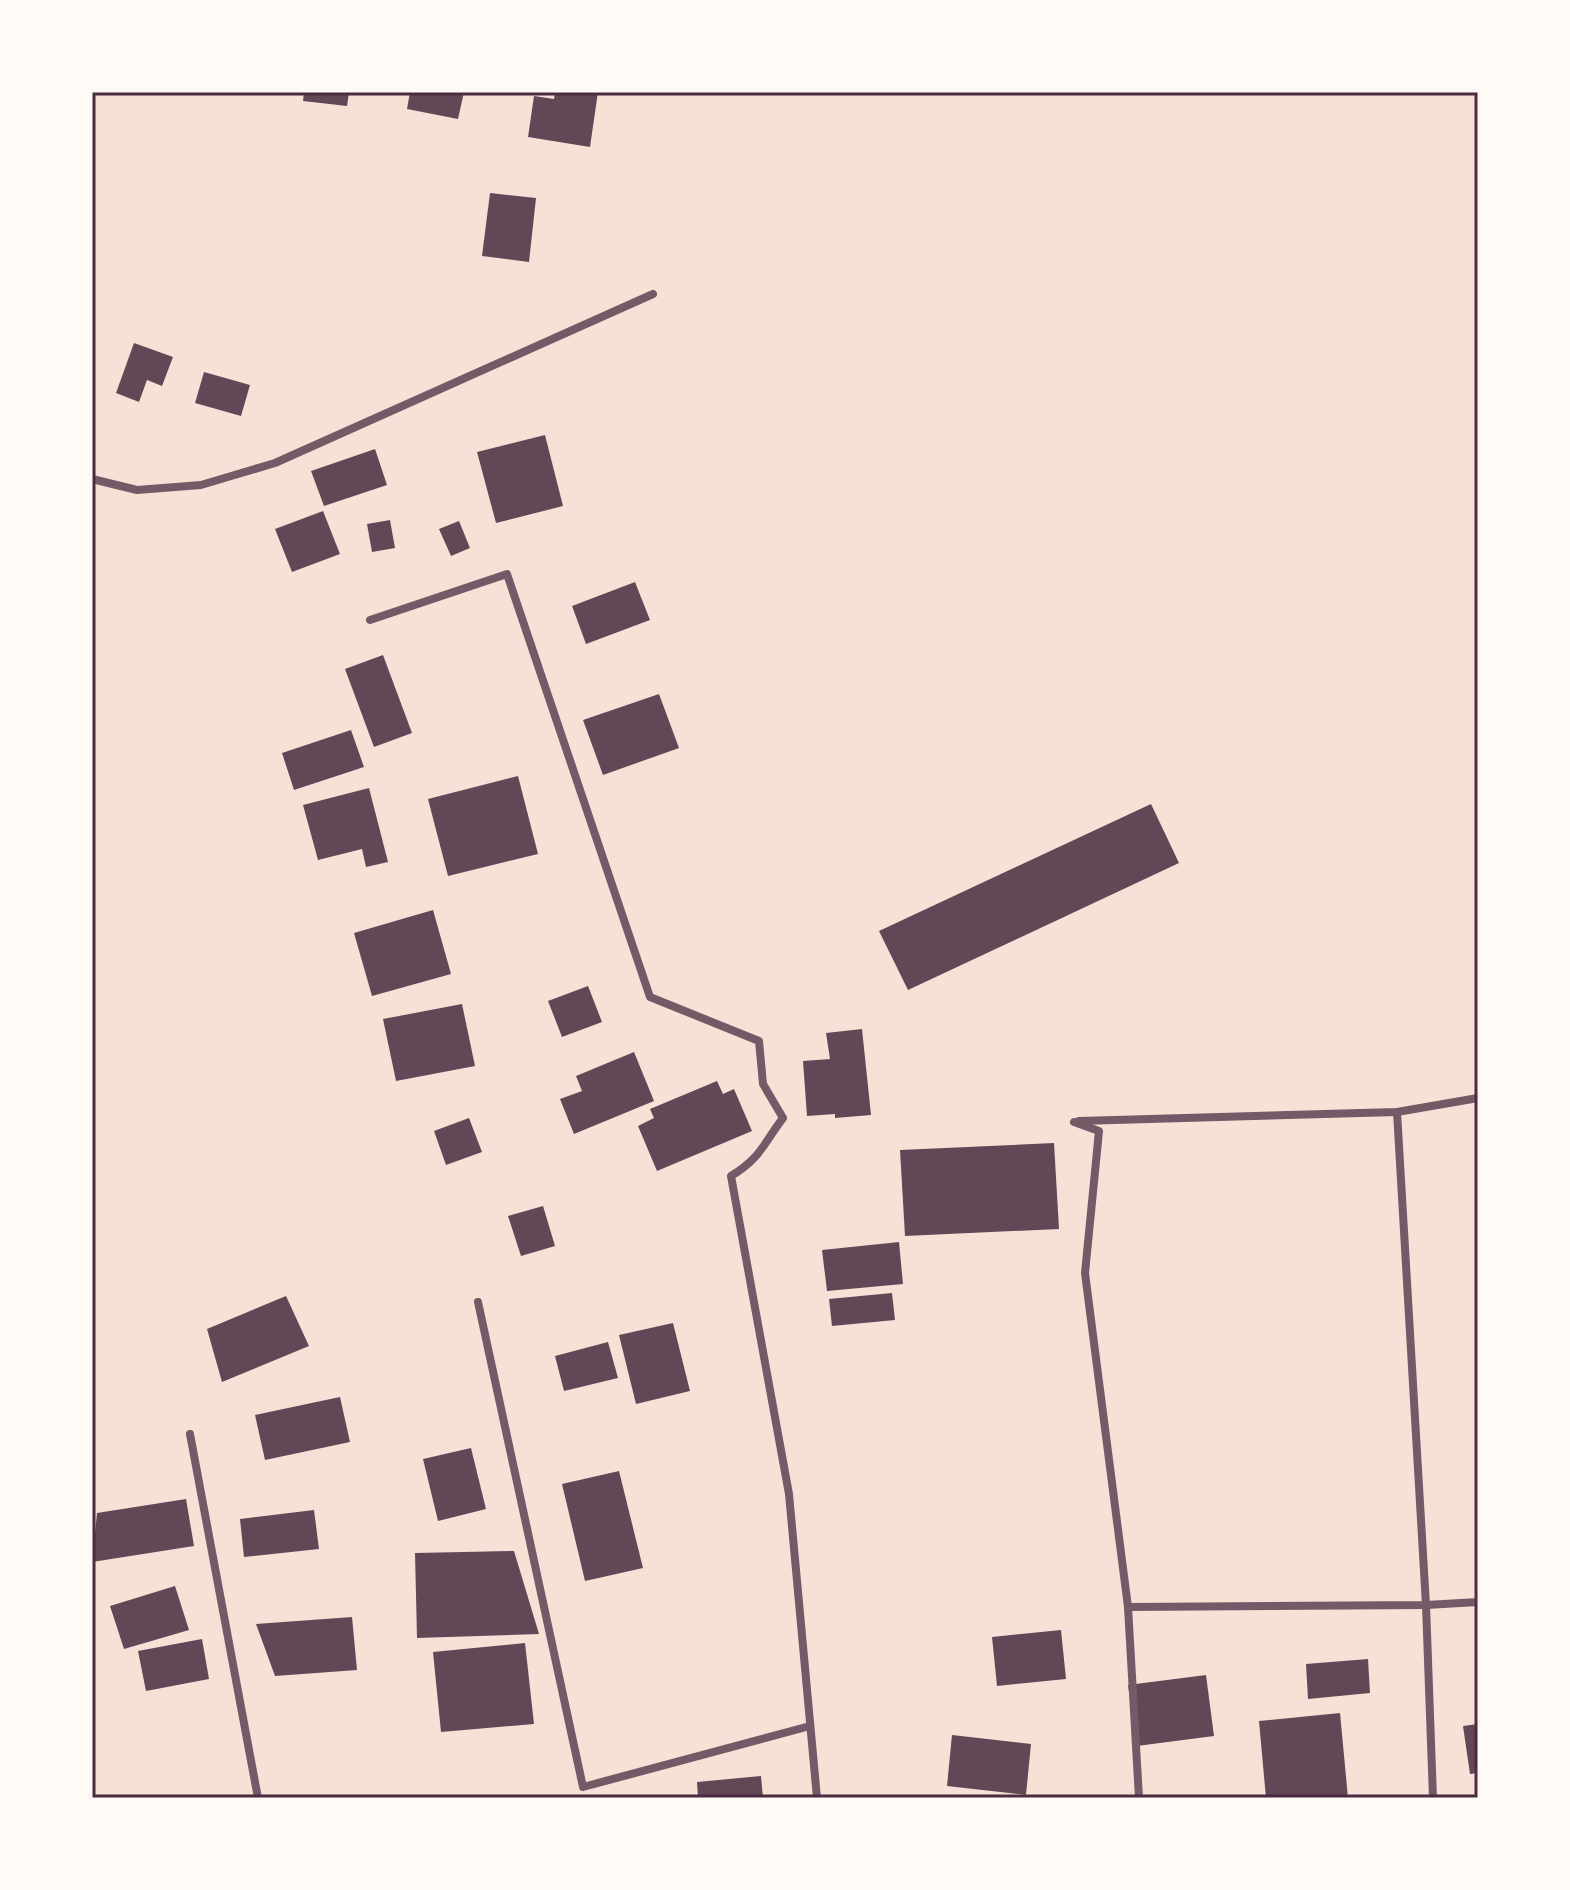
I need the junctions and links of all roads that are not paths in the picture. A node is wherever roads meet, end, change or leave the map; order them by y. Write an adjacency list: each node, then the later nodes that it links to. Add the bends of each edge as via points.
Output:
1 (653, 294): 2 (street, via 275,463 201,485 137,490)
2 (92, 479)
3 (370, 620): 11 (street, via 507,574 650,997 759,1041 763,1084 783,1118 750,1165 731,1176 789,1494)
4 (1478, 1098): 5 (street)
5 (1397, 1112): 9 (street); 10 (street, via 1074,1122 1099,1131 1085,1273)
6 (478, 1302): 11 (street, via 583,1787)
7 (190, 1434): 12 (street)
8 (1478, 1602): 9 (street)
9 (1426, 1605): 10 (street); 15 (street)
10 (1128, 1607): 14 (street)
11 (810, 1726): 13 (street)
12 (258, 1798)
13 (817, 1798)
14 (1139, 1798)
15 (1433, 1798)

